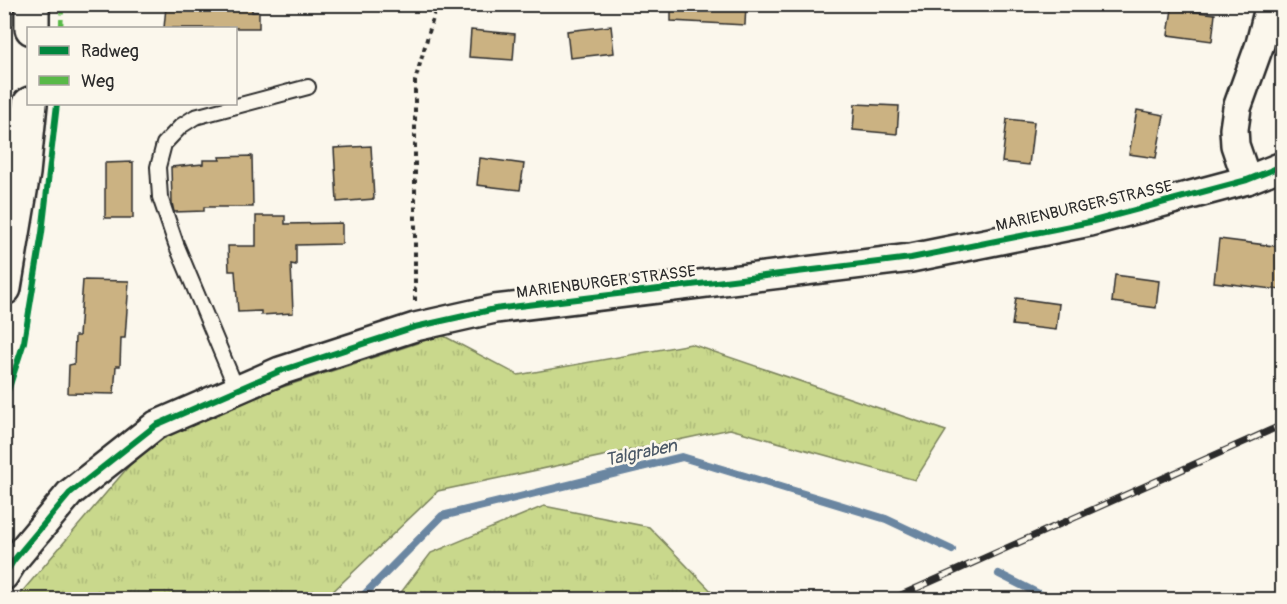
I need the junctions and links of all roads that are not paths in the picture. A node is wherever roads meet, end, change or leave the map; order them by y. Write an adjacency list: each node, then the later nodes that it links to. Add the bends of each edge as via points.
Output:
1 (32, 4): 3 (main road)
2 (1270, 4): 7 (street, via 1233,129)
3 (32, 27)
4 (308, 87): 9 (lane, via 195,117 164,144 158,167 160,197 176,244)
5 (30, 105): 8 (main road)
6 (1282, 166): 7 (street, MARIENBURGER STRASSE)
7 (1247, 180): 9 (street, MARIENBURGER STRASSE, via 1090,222 911,258 495,309 415,327 280,371)
8 (4, 288)
9 (237, 390): 10 (street, MARIENBURGER STRASSE, via 156,425 70,493)
10 (4, 576)

